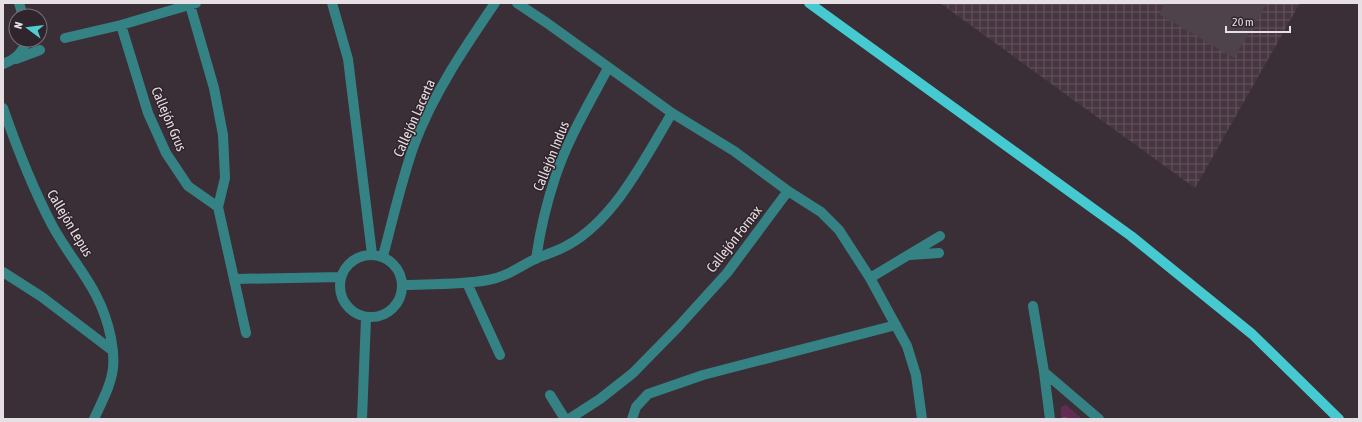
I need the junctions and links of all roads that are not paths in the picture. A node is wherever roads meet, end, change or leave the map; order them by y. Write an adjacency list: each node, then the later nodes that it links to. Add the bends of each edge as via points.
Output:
1 (332, 3): 19 (street, via 348,59)
2 (495, 3): 21 (street, Callejón Lacerta, via 441,89 415,144)
3 (517, 3): 12 (street)
4 (809, 3): 45 (main road, via 1131,236 1252,334)
5 (193, 4): 6 (street); 16 (street, via 223,135 225,178)
6 (120, 25): 7 (street); 16 (street, Callejón Grus, via 148,113 166,153 188,186)
7 (65, 38)
8 (22, 48): 10 (street)
9 (40, 50): 10 (street)
10 (17, 57): 11 (street)
11 (3, 64)
12 (608, 68): 14 (street); 22 (street, Callejón Indus, via 555,177 542,220)
13 (3, 108): 33 (street, Callejón Lepus, via 31,185 53,227 92,285 102,305)
14 (672, 113): 15 (street, via 734,151); 22 (street, via 620,196 594,225 568,245)
15 (788, 191): 25 (street, via 821,212 839,230); 40 (street, Callejón Fornax, via 727,273 678,327 633,372 600,399)
16 (218, 207): 26 (street)
17 (940, 236): 20 (street)
18 (939, 253): 20 (street)
19 (372, 254): 21 (street); 24 (street, via 352,260)
20 (908, 255): 25 (street)
21 (383, 256): 28 (street, via 397,268)
22 (536, 259): 27 (street, via 512,273)
23 (3, 272): 33 (street, via 42,297)
24 (341, 277): 26 (street); 30 (street, via 340,291 344,303 354,313)
25 (870, 278): 31 (street)
26 (235, 279): 32 (street)
27 (467, 283): 28 (street); 34 (street)
28 (403, 285): 30 (street, via 400,299 392,310 380,317)
29 (1033, 306): 35 (street)
30 (366, 318): 38 (street)
31 (896, 325): 41 (street, via 703,375 648,394 636,407); 42 (street, via 907,346 916,375)
32 (246, 333)
33 (113, 351): 37 (street, Callejón Lepus, via 113,368)
34 (500, 355)
35 (1044, 372): 43 (street); 44 (street)
36 (550, 395): 39 (street)
37 (94, 419)
38 (362, 419)
39 (565, 419)
40 (569, 419)
41 (632, 419)
42 (922, 419)
43 (1050, 419)
44 (1099, 419)
45 (1339, 419)

